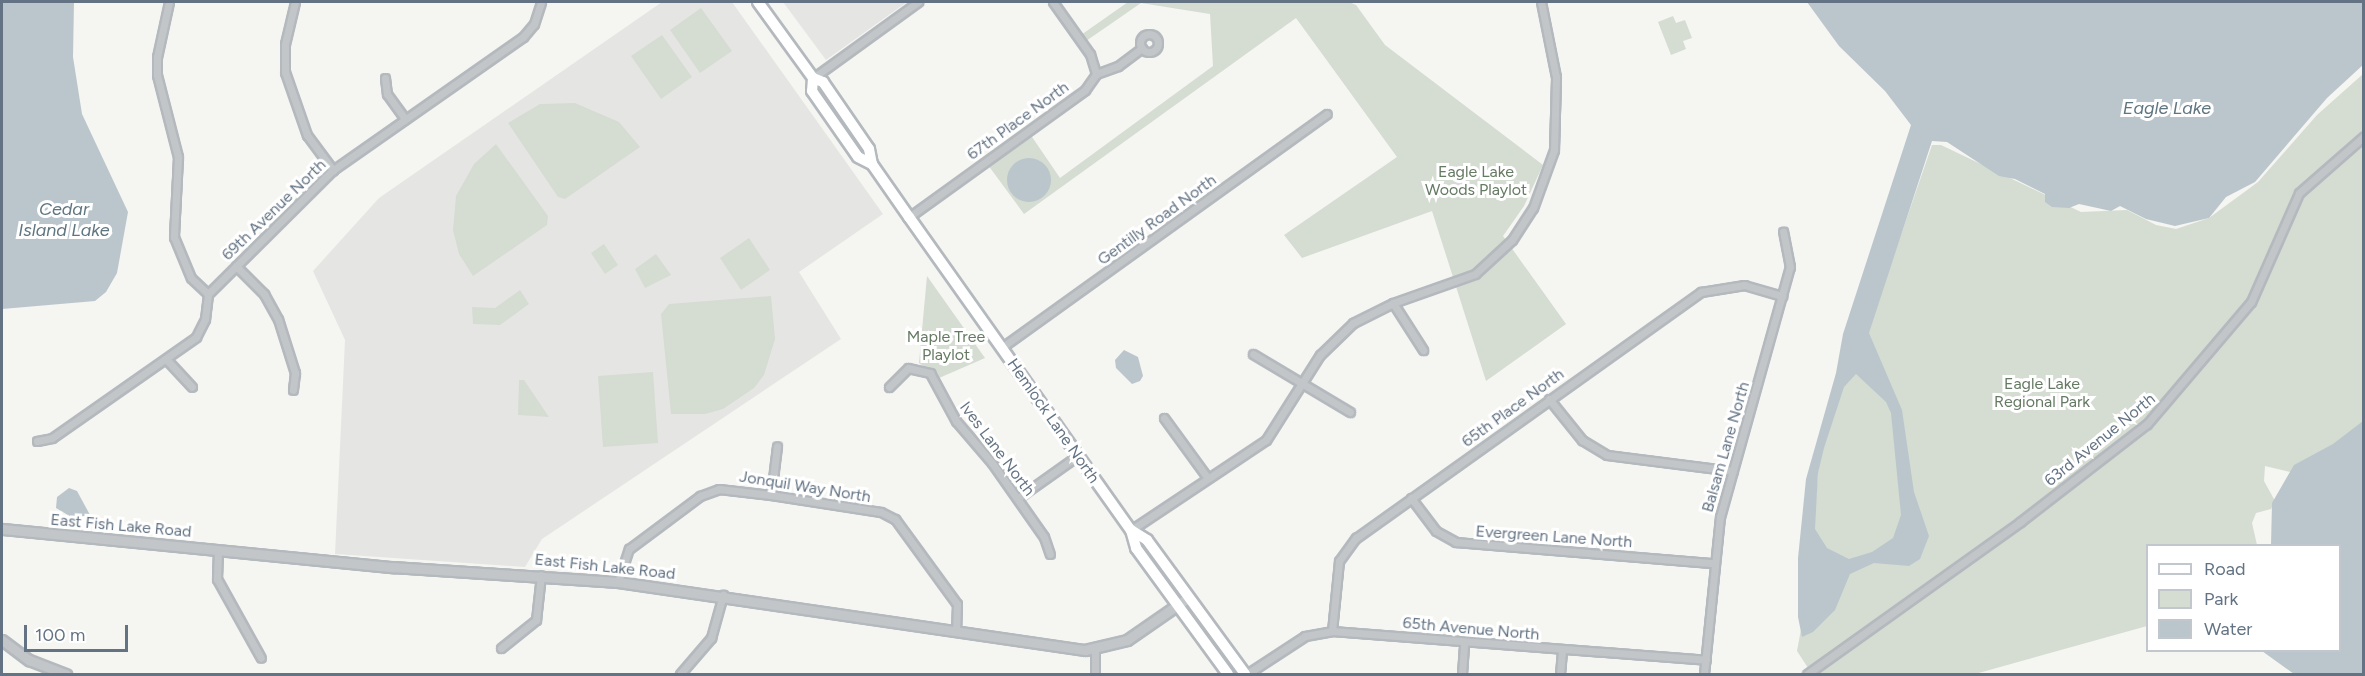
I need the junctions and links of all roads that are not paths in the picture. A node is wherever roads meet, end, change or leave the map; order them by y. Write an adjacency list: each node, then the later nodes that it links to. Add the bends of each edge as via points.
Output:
1 (169, 2): 19 (street, via 157,75 178,157 174,237 191,278)
2 (295, 2): 15 (street, via 285,44 285,72 307,135)
3 (541, 2): 13 (street, 69th Avenue North, via 534,24 523,37)
4 (758, 2): 11 (main road, Hemlock Lane North)
5 (918, 2): 11 (street)
6 (1053, 2): 9 (street, via 1090,54)
7 (1541, 2): 21 (street, via 1554,56 1556,129 1550,170 1533,208 1512,240 1485,267 1448,285)
8 (1142, 48): 9 (street, 67th Place North, via 1118,66)
9 (1096, 74): 16 (street, 67th Place North, via 1084,90)
10 (385, 78): 13 (street, via 387,94)
11 (813, 78): 16 (main road, Hemlock Lane North, via 812,91 858,158 872,164)
12 (1327, 114): 22 (street, Gentilly Road North)
13 (405, 119): 15 (street, 69th Avenue North)
14 (2364, 136): 68 (street, 63rd Avenue North, via 2299,193 2276,237 2251,302 2147,424)
15 (333, 170): 18 (street, 69th Avenue North)
16 (909, 217): 22 (main road, Hemlock Lane North)
17 (1784, 232): 20 (street, Balsam Lane North, via 1790,267)
18 (236, 266): 19 (street, 69th Avenue North); 29 (street, via 264,294 278,319 295,373)
19 (208, 294): 25 (street, via 199,333)
20 (1782, 296): 30 (street, 65th Place North, via 1744,285 1701,292); 36 (street, Balsam Lane North)
21 (1393, 303): 23 (street); 26 (street, via 1353,323 1335,338)
22 (1001, 348): 35 (main road, Hemlock Lane North)
23 (1423, 350)
24 (1253, 354): 26 (street)
25 (166, 359): 27 (street); 33 (street, via 52,438)
26 (1301, 383): 31 (street); 37 (street, via 1266,440)
27 (192, 387)
28 (889, 387): 39 (street, Ives Lane North, via 908,368 930,373 956,421)
29 (293, 390)
30 (1549, 399): 36 (street, via 1582,440 1606,455); 40 (street, 65th Place North)
31 (1350, 412)
32 (1164, 418): 37 (street)
33 (37, 441)
34 (777, 446): 38 (street)
35 (1077, 456): 39 (street); 42 (main road, Hemlock Lane North)
36 (1733, 471): 45 (street, Balsam Lane North)
37 (1207, 477): 42 (street)
38 (771, 495): 47 (street, Jonquil Way North, via 719,489 700,496 628,549); 51 (street, Jonquil Way North, via 881,512 895,519 957,604)
39 (1018, 498): 44 (street, Ives Lane North, via 1044,537)
40 (1411, 498): 45 (street, Evergreen Lane North, via 1436,531 1456,542); 52 (street, 65th Place North, via 1342,552)
41 (2, 529): 43 (street, East Fish Lake Road)
42 (1131, 531): 49 (main road, Hemlock Lane North, via 1147,540); 50 (main road, Hemlock Lane North, via 1136,548)
43 (218, 550): 46 (street, East Fish Lake Road, via 393,567); 58 (street, via 218,579)
44 (1050, 554)
45 (1713, 562): 59 (street, Balsam Lane North)
46 (541, 575): 47 (street, East Fish Lake Road); 55 (street, via 536,620)
47 (618, 582): 48 (street, East Fish Lake Road)
48 (723, 596): 51 (street, East Fish Lake Road); 61 (street, via 711,638)
49 (1189, 597): 50 (street, East Fish Lake Road); 64 (main road, Hemlock Lane North)
50 (1177, 605): 56 (street, East Fish Lake Road, via 1133,637); 63 (main road, Hemlock Lane North)
51 (956, 632): 56 (street, East Fish Lake Road)
52 (1332, 632): 54 (street, 65th Avenue North); 64 (street, 65th Avenue North, via 1305,636)
53 (2, 640): 60 (street, via 36,663)
54 (1464, 642): 57 (street, 65th Avenue North); 65 (street)
55 (501, 648)
56 (1095, 649): 62 (street)
57 (1562, 650): 59 (street, 65th Avenue North); 66 (street)
58 (261, 658)
59 (1706, 660): 67 (street, Balsam Lane North)
60 (66, 675)
61 (680, 675)
62 (1095, 675)
63 (1228, 675)
64 (1246, 675)
65 (1462, 675)
66 (1560, 675)
67 (1704, 675)
68 (1807, 675)

